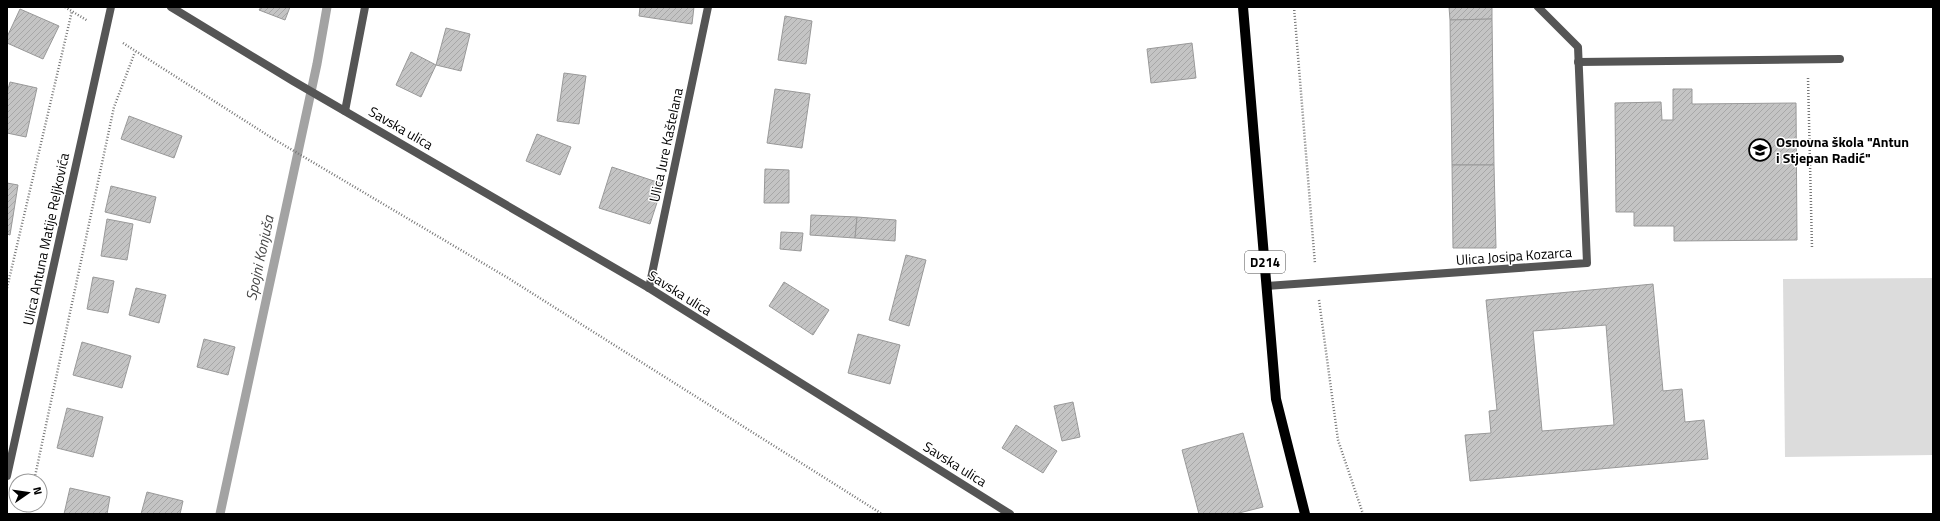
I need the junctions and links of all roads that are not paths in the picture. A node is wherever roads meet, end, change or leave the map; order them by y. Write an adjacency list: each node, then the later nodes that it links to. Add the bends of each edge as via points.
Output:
1 (111, 7): 12 (street, Ulica Antuna Matije Reljkovića)
2 (171, 7): 9 (street, Savska ulica)
3 (365, 7): 9 (street)
4 (708, 7): 11 (street, Ulica Jure Kaštelana)
5 (1243, 7): 10 (main road, D214)
6 (1538, 7): 8 (street, Ulica Josipa Kozarca, via 1578,48)
7 (1840, 59): 8 (street)
8 (1578, 62): 10 (street, Ulica Josipa Kozarca, via 1587,264)
9 (345, 111): 11 (street, Savska ulica)
10 (1267, 286): 14 (main road, D214, via 1276,399)
11 (649, 288): 13 (street, Savska ulica)
12 (7, 476)
13 (1010, 514)
14 (1305, 514)

